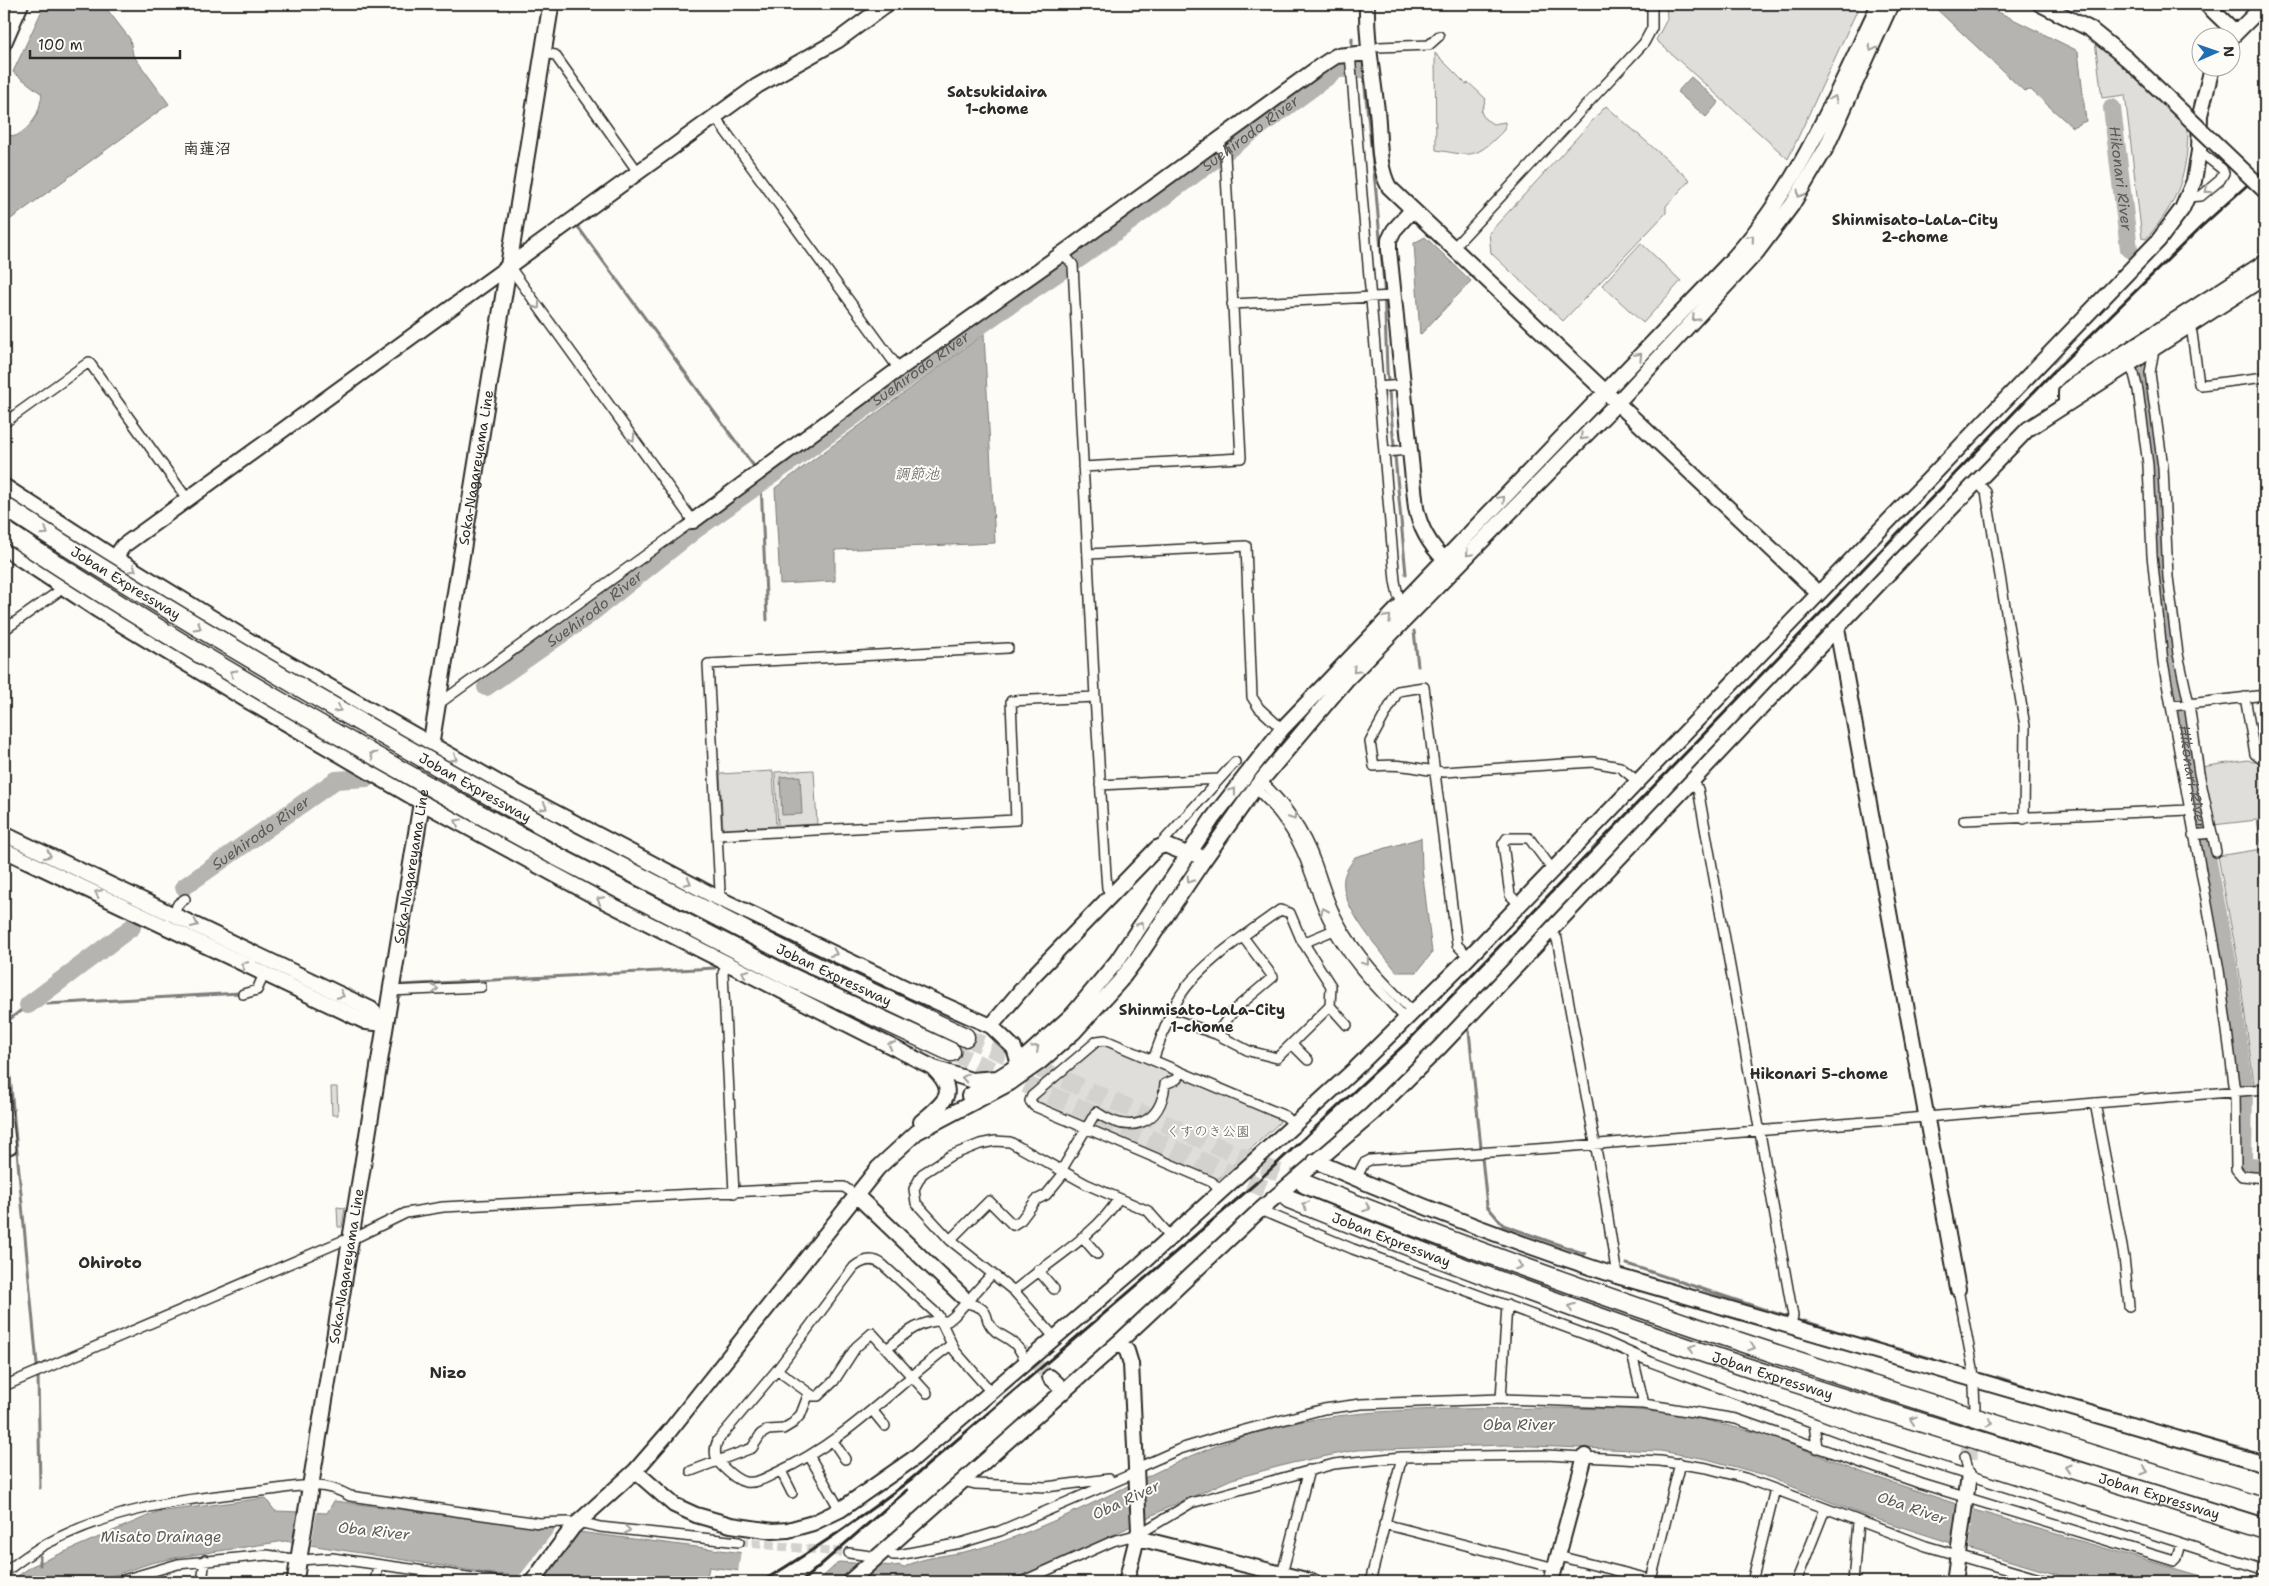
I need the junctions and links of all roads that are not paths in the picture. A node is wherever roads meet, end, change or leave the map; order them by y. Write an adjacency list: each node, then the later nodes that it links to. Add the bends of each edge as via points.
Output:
1 (21, 4): 14 (street)
2 (551, 4): 16 (main road, Soka-Nagareyama Line)
3 (887, 4): 19 (street, via 849,34 768,78)
4 (1367, 4): 15 (street)
5 (1652, 4): 26 (street, via 1652,28 1644,43)
6 (1879, 4): 41 (street, one-way to 6, via 1745,246 1769,216 1800,169)
7 (1891, 4): 42 (street, one-way to 42, via 1826,148 1792,205 1756,253)
8 (2040, 4): 23 (street, bridge, via 2090,29 2127,59)
9 (2206, 4): 11 (street)
10 (2265, 4): 12 (street)
11 (2227, 28)
12 (2240, 28)
13 (1439, 36): 15 (street, via 1429,45)
14 (4, 43)
15 (1374, 50): 17 (street); 25 (street, via 1382,171 1389,187)
16 (544, 53): 22 (street, via 555,55); 29 (main road, Soka-Nagareyama Line)
17 (1350, 54): 20 (street, via 1336,56 1319,67); 32 (street)
18 (2209, 78): 21 (street, via 2200,115)
19 (715, 117): 22 (street); 37 (street)
20 (1218, 144): 27 (street); 33 (street, via 1225,155)
21 (2199, 151): 24 (street, via 2198,166); 24 (street, one-way to 24, via 2224,174 2200,196)
22 (638, 172): 29 (street)
23 (2265, 191)
24 (2188, 197): 59 (street, via 2158,241)
25 (1412, 210): 26 (street); 31 (street, via 1389,240)
26 (1454, 247): 41 (street)
27 (1068, 259): 37 (street); 47 (street)
28 (2265, 262): 43 (street, via 2070,388 2066,392)
29 (509, 265): 50 (street); 52 (street, one-way to 52); 69 (main road, Soka-Nagareyama Line)
30 (2265, 277): 34 (street)
31 (1390, 296): 32 (street); 39 (street)
32 (1371, 297): 33 (street); 40 (street)
33 (1232, 304): 47 (street, via 1241,458)
34 (2189, 327): 35 (street); 38 (street, via 2199,384)
35 (2154, 349): 36 (street); 61 (street, via 2150,368 2166,519)
36 (2128, 364): 43 (street); 61 (street, via 2138,390)
37 (899, 369): 52 (street)
38 (2265, 377)
39 (1398, 386): 40 (street); 45 (street)
40 (1378, 387): 46 (street)
41 (1606, 392): 42 (street); 57 (street, one-way to 41)
42 (1617, 403): 59 (street); 84 (street, one-way to 84, via 1347,679)
43 (2066, 404): 48 (street, via 2028,429)
44 (4, 423): 50 (street, via 89,362)
45 (1404, 450): 46 (street); 57 (street, via 1419,524)
46 (1385, 452): 60 (street, via 1395,582)
47 (1083, 467): 55 (street)
48 (1977, 482): 63 (street); 88 (street, via 1986,492 2025,726)
49 (4, 486): 56 (street)
50 (188, 500): 56 (street)
51 (4, 506): 121 (highway, Joban Expressway, one-way to 121, bridge, via 276,674 563,837 794,956)
52 (693, 521): 69 (street)
53 (4, 530): 123 (highway, Joban Expressway, one-way to 53, bridge, via 786,975 554,856 409,776 142,618)
54 (4, 548): 58 (street)
55 (1088, 554): 67 (street); 71 (street, via 1246,546 1252,697)
56 (113, 556): 58 (street); 72 (street, one-way to 72, via 329,688)
57 (1444, 559): 60 (street)
58 (65, 588): 64 (street); 80 (street, via 239,696)
59 (1818, 593): 79 (street)
60 (1403, 602): 71 (street, one-way to 60)
61 (2164, 606): 62 (street); 62 (street)
62 (2166, 619): 70 (street); 70 (street, via 2178,654)
63 (1837, 628): 81 (street); 134 (street)
64 (4, 630)
65 (1008, 648): 93 (street, via 708,664)
66 (2265, 696): 68 (street)
67 (1095, 697): 83 (street); 93 (street, via 1011,702 1016,820)
68 (2245, 697): 70 (street); 75 (street, via 2255,754)
69 (437, 705): 74 (main road, Soka-Nagareyama Line)
70 (2181, 705): 73 (street); 73 (street)
71 (1282, 729): 97 (street, one-way to 71)
72 (416, 736): 74 (street); 80 (street)
73 (2186, 737): 87 (street); 92 (street)
74 (430, 744): 82 (street, one-way to 82); 85 (main road, Soka-Nagareyama Line)
75 (2265, 757)
76 (1235, 762): 78 (street)
77 (1436, 771): 77 (street, via 1424,687 1398,690 1370,742 1374,766 1397,764); 79 (street, via 1593,762 1620,767); 108 (street, via 1457,945)
78 (1219, 779): 83 (street); 94 (street)
79 (1637, 781): 98 (street)
80 (389, 783): 85 (street)
81 (1692, 783): 105 (street); 138 (street, via 1698,789)
82 (501, 784): 90 (street); 100 (street, one-way to 100)
83 (1100, 785): 99 (street, via 1107,888)
84 (1258, 785): 86 (street); 104 (street, one-way to 84, via 1292,831); 115 (street, one-way to 115, via 1279,797 1300,828 1338,920 1353,945)
85 (421, 802): 90 (street, one-way to 85); 112 (main road, Soka-Nagareyama Line)
86 (1239, 810): 97 (street, via 1221,824 1198,853); 127 (street, one-way to 127, via 1156,934 1120,981 1074,1032 1040,1062)
87 (2188, 810): 88 (street); 92 (street)
88 (2024, 818): 89 (street)
89 (1964, 820)
90 (475, 831): 109 (street, one-way to 90)
91 (4, 834): 103 (street, one-way to 103)
92 (2202, 834): 96 (street); 132 (street, via 2219,970)
93 (717, 835): 100 (street)
94 (1158, 848): 97 (street, via 1170,846); 99 (street)
95 (4, 850): 110 (street, one-way to 95)
96 (2216, 852)
97 (1187, 854): 127 (street, one-way to 97, via 1097,987)
98 (1552, 869): 102 (street); 102 (street, via 1528,838 1507,838 1503,844 1510,895)
99 (1112, 895): 119 (street, via 1033,976)
100 (718, 898): 119 (street, one-way to 119)
101 (185, 899): 103 (street)
102 (1519, 904): 108 (street)
103 (173, 914): 117 (street, one-way to 117, via 371,1009)
104 (1334, 930): 107 (street); 115 (street, via 1364,973)
105 (1550, 932): 139 (street, via 1557,939); 141 (street, via 1372,1114)
106 (1243, 937): 107 (street, via 1280,910 1290,913); 116 (street, via 1195,976 1179,997); 120 (street, via 1273,977 1235,1009)
107 (1303, 943): 114 (street, via 1331,986)
108 (1468, 957): 115 (street)
109 (727, 964): 126 (street, one-way to 109); 148 (street, via 723,973)
110 (264, 974): 113 (street, via 257,990); 117 (street, via 366,1022)
111 (481, 987): 112 (street, one-way to 111)
112 (390, 991): 117 (main road, Soka-Nagareyama Line)
113 (243, 994)
114 (1330, 1006): 118 (street); 122 (street)
115 (1409, 1015): 136 (street)
116 (1170, 1018): 120 (street); 124 (street)
117 (385, 1024): 155 (main road, Soka-Nagareyama Line)
118 (1347, 1025)
119 (991, 1026): 127 (street, via 1014,1048)
120 (1216, 1034): 122 (street, via 1249,1051 1277,1058)
121 (965, 1037)
122 (1292, 1044): 125 (street)
123 (950, 1052)
124 (1153, 1060): 128 (street); 137 (street, via 1105,1040 1097,1041 1032,1096 1030,1101 1034,1106)
125 (1308, 1060)
126 (934, 1068): 129 (street, one-way to 126, via 971,1080); 135 (street, via 945,1079 947,1094 941,1106)
127 (1021, 1068): 129 (street); 142 (street, via 990,1095 917,1132)
128 (1179, 1071): 136 (street, via 1285,1116); 137 (street, via 1177,1079 1165,1084 1162,1105 1153,1116 1139,1123 1122,1125 1096,1112)
129 (998, 1078): 135 (street)
130 (4, 1087): 140 (street, via 10,1149)
131 (2265, 1089): 132 (street)
132 (2241, 1091): 133 (street); 144 (street, via 2236,1169 2242,1176)
133 (2095, 1103): 134 (street); 166 (street, via 2124,1257)
134 (1927, 1117): 138 (street); 162 (street)
135 (921, 1122): 142 (street, via 894,1143)
136 (1295, 1125): 147 (street)
137 (1087, 1128): 143 (street); 147 (street, via 1212,1182)
138 (1760, 1131): 139 (street); 168 (street, via 1793,1316)
139 (1595, 1144): 145 (street, via 1370,1160 1364,1163); 160 (street)
140 (4, 1151)
141 (1315, 1161): 145 (street); 152 (street)
142 (878, 1168): 149 (street)
143 (1062, 1172): 150 (street); 156 (street, via 1046,1195 1036,1200 1021,1220 1013,1225 989,1201); 156 (street, via 1016,1144 1002,1141 958,1152 924,1172 916,1182 916,1203)
144 (2265, 1178)
145 (1356, 1179): 160 (street, via 1548,1254)
146 (1305, 1184): 212 (highway, Joban Expressway, one-way to 212, via 1482,1252 1749,1346)
147 (1221, 1192): 154 (street)
148 (734, 1193): 149 (street, via 844,1187); 155 (street, via 421,1210 406,1213)
149 (856, 1195): 164 (street); 201 (street, via 674,1427)
150 (1118, 1199): 153 (street); 154 (street, via 1148,1211)
151 (1289, 1199): 218 (highway, Joban Expressway, one-way to 151, via 1760,1372 1464,1268)
152 (1260, 1210): 165 (street, via 1353,1249); 170 (street)
153 (1082, 1237): 157 (street); 158 (street)
154 (1171, 1237): 169 (street)
155 (351, 1239): 179 (street); 208 (main road, Soka-Nagareyama Line)
156 (950, 1240): 159 (street)
157 (1096, 1254)
158 (1038, 1270): 161 (street); 163 (street)
159 (992, 1274): 163 (street); 164 (street)
160 (1617, 1276): 168 (street)
161 (1054, 1289)
162 (1958, 1289): 178 (street)
163 (1014, 1291): 169 (street)
164 (965, 1300): 167 (street, via 954,1316 948,1321); 174 (street, via 982,1308 988,1323 1018,1345)
165 (1507, 1304): 173 (street); 184 (street)
166 (2129, 1306)
167 (942, 1320): 171 (street); 172 (street, via 935,1319 909,1330); 175 (street, via 880,1262 860,1262 826,1302)
168 (1790, 1327): 178 (street)
169 (1055, 1338): 183 (street)
170 (1119, 1342): 180 (street); 204 (street, via 1127,1351 1131,1364)
171 (952, 1344): 177 (street); 183 (street)
172 (887, 1349): 177 (street); 181 (street, via 872,1332 849,1355 841,1372 822,1395)
173 (1632, 1354): 185 (street); 188 (street)
174 (1023, 1356)
175 (777, 1370): 181 (street); 197 (street, via 718,1440 715,1446)
176 (1050, 1376): 180 (street)
177 (912, 1377): 182 (street); 187 (street)
178 (1973, 1380): 186 (street); 199 (street)
179 (4, 1386)
180 (1064, 1390): 207 (street)
181 (809, 1393): 197 (street, via 794,1423 783,1429 768,1430 756,1439 752,1448)
182 (927, 1393)
183 (992, 1393): 214 (street, via 891,1476)
184 (1501, 1399): 185 (street); 204 (street, via 1375,1403 1324,1410 1197,1443)
185 (1644, 1404): 191 (street, via 1736,1419)
186 (1971, 1406)
187 (872, 1410): 189 (street); 190 (street)
188 (1814, 1423): 191 (street); 205 (street)
189 (885, 1426)
190 (833, 1441): 193 (street); 196 (street)
191 (1817, 1448): 211 (street)
192 (1585, 1456): 194 (street); 198 (street); 227 (street)
193 (810, 1457): 203 (street); 214 (street)
194 (1402, 1457): 200 (street); 217 (street)
195 (1969, 1458): 205 (street)
196 (846, 1459)
197 (717, 1461): 202 (street); 203 (street, via 744,1482 757,1481)
198 (1680, 1463): 209 (street, via 1745,1478); 234 (street)
199 (2265, 1464)
200 (1309, 1470): 219 (street, via 1191,1503); 231 (street)
201 (635, 1471): 214 (street, via 674,1504 696,1515 731,1525 788,1530 814,1523); 216 (street)
202 (691, 1471)
203 (781, 1471): 210 (street)
204 (1137, 1472): 206 (street); 219 (street)
205 (1969, 1475): 211 (street); 221 (street)
206 (1117, 1479): 207 (street, via 1046,1487); 225 (street, via 985,1536 928,1550)
207 (963, 1481): 225 (street)
208 (310, 1486): 216 (street, via 337,1489 350,1496 539,1523 556,1520); 224 (main road, Soka-Nagareyama Line); 230 (street, via 196,1497 118,1515 48,1543)
209 (1775, 1489): 213 (street); 248 (street)
210 (792, 1492)
211 (1966, 1500): 221 (street, via 2174,1561); 223 (street)
212 (2265, 1508)
213 (1825, 1509): 215 (street); 249 (street)
214 (840, 1510)
215 (1858, 1522): 223 (street); 250 (street)
216 (576, 1524): 220 (street, one-way to 220); 240 (street)
217 (1384, 1524): 227 (street); 245 (street)
218 (2265, 1529)
219 (1138, 1533): 231 (street); 233 (street, via 1112,1541); 243 (street)
220 (739, 1542)
221 (2182, 1544): 229 (street)
222 (850, 1554): 225 (street)
223 (1959, 1554): 251 (street); 252 (street)
224 (299, 1556): 226 (street, via 267,1554); 228 (street); 237 (main road, Soka-Nagareyama Line)
225 (878, 1556): 241 (street)
226 (205, 1560): 232 (street, via 178,1564); 236 (street)
227 (1556, 1562): 234 (street); 246 (street)
228 (378, 1565): 238 (street); 239 (street)
229 (2265, 1570)
230 (4, 1573)
231 (1282, 1574): 244 (street)
232 (130, 1579): 235 (street)
233 (1032, 1580): 242 (street)
234 (1651, 1580): 247 (street)
235 (116, 1582)
236 (202, 1582)
237 (295, 1582)
238 (375, 1582)
239 (503, 1582)
240 (532, 1582)
241 (849, 1582)
242 (1021, 1582)
243 (1126, 1582)
244 (1314, 1582)
245 (1370, 1582)
246 (1551, 1582)
247 (1661, 1582)
248 (1752, 1582)
249 (1796, 1582)
250 (1854, 1582)
251 (1954, 1582)
252 (2050, 1582)

